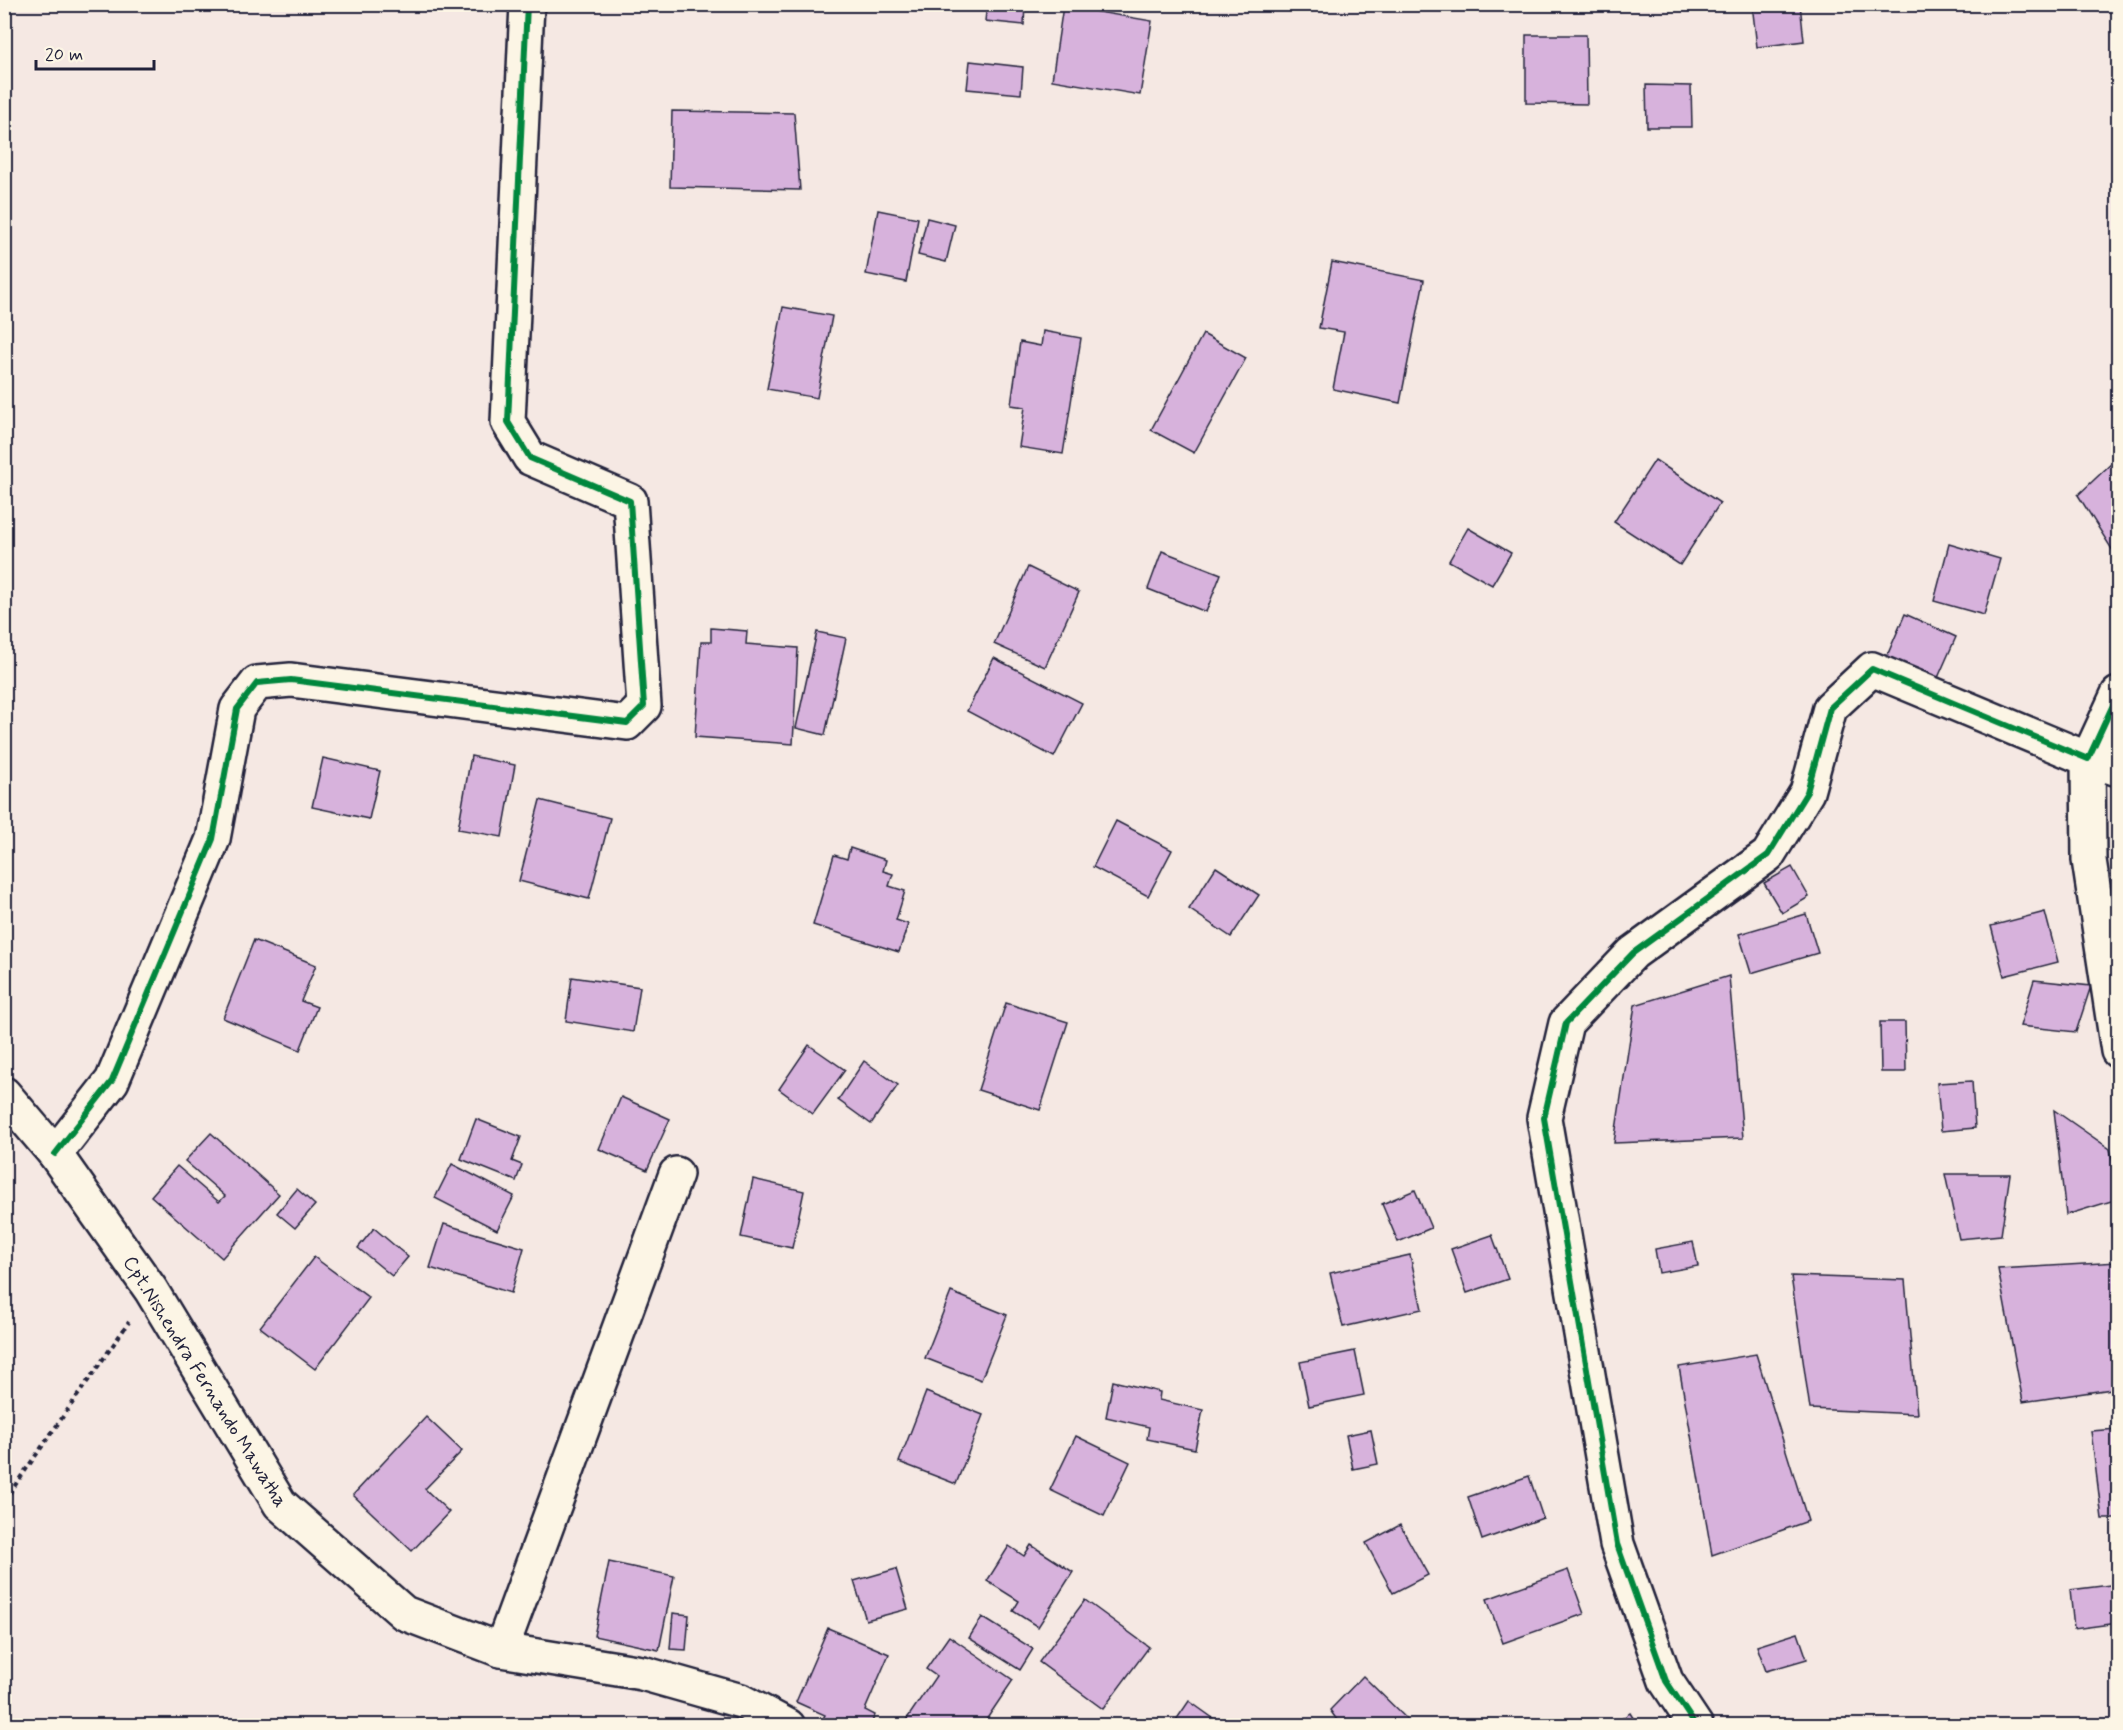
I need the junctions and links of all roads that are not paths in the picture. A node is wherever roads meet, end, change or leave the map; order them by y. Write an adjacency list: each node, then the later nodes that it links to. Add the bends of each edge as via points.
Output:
1 (527, 4): 7 (street, via 508,422 530,458 630,501 644,706 627,723 291,680 257,682 237,709 213,839 112,1081)
2 (2118, 694): 3 (street)
3 (2088, 759): 4 (street); 5 (street, via 2089,860); 11 (street, via 1872,669 1830,708 1808,792 1768,855 1633,953 1566,1023 1544,1118 1617,1544 1666,1680)
4 (2118, 769)
5 (2118, 1051)
6 (4, 1094): 7 (street, Cpt.Nishendra Fernando Mawatha)
7 (55, 1154): 9 (street, Cpt.Nishendra Fernando Mawatha, via 151,1290 280,1504 404,1613)
8 (676, 1174): 9 (street)
9 (501, 1650): 10 (street, Cpt.Nishendra Fernando Mawatha, via 642,1673 741,1701)
10 (788, 1725)
11 (1696, 1725)

